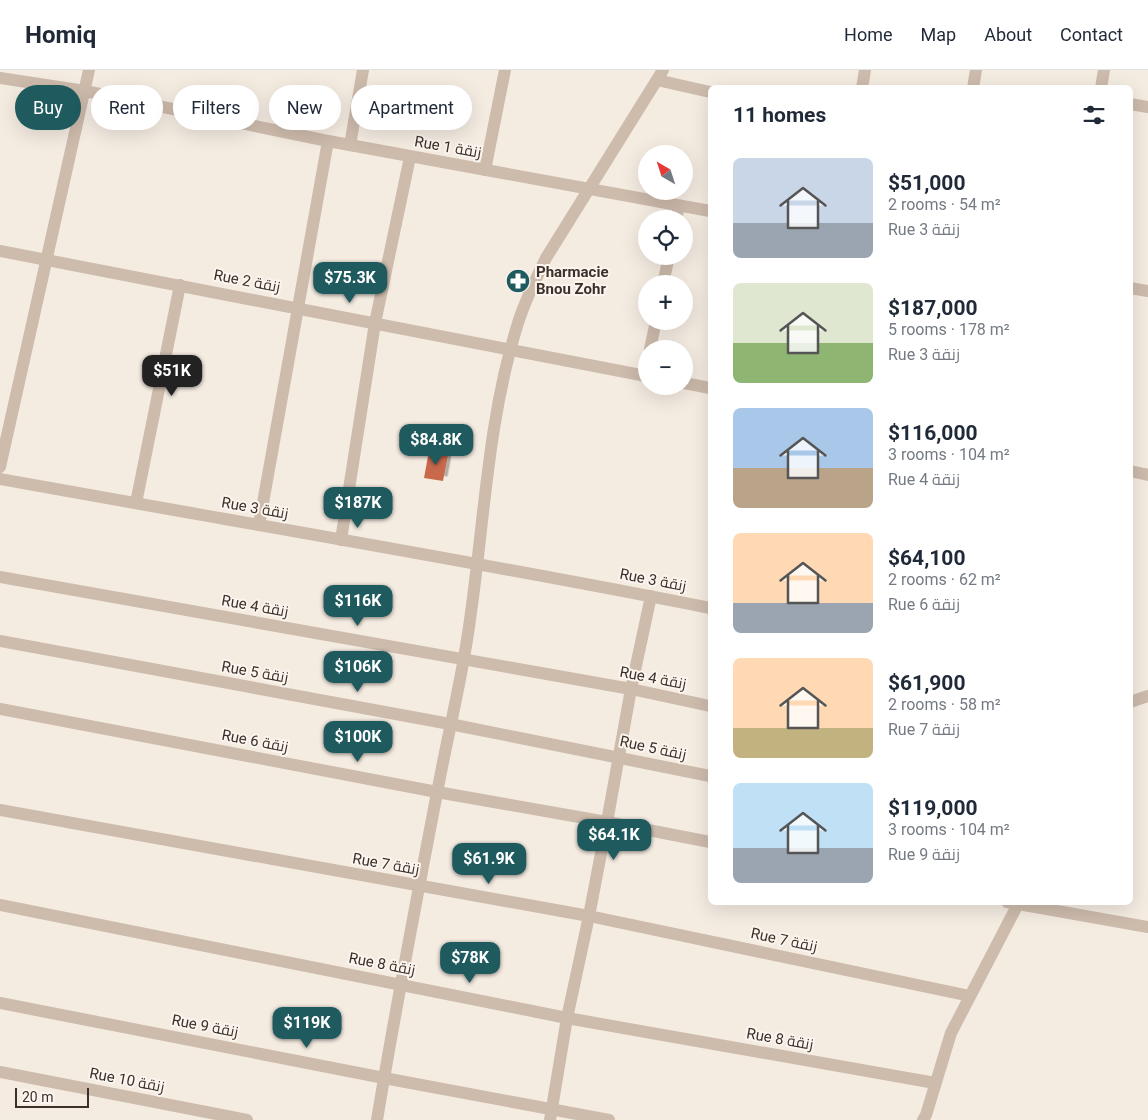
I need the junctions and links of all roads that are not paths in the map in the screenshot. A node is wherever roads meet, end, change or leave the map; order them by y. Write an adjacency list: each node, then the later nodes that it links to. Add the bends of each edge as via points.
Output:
1 (89, 70): 12 (street)
2 (363, 70): 17 (street)
3 (505, 70): 19 (street)
4 (865, 70): 9 (street)
5 (976, 70): 10 (street)
6 (1104, 70): 11 (street)
7 (660, 75): 13 (street); 20 (street)
8 (0, 78): 12 (street, Rue 1 زنقة)
9 (862, 85)
10 (974, 85)
11 (1102, 85)
12 (85, 91): 16 (street, Rue 1 زنقة); 25 (street)
13 (708, 91)
14 (1133, 104): 15 (street)
15 (1148, 107)
16 (328, 141): 17 (street, Rue 1 زنقة); 29 (street)
17 (350, 145): 18 (street, Rue 1 زنقة)
18 (410, 156): 19 (street, Rue 1 زنقة); 30 (street)
19 (485, 170): 20 (street, Rue 1 زنقة)
20 (590, 190): 21 (street, Rue 1 زنقة); 31 (street, via 546,258 518,322)
21 (679, 206): 22 (street); 23 (street, Rue 1 زنقة)
22 (678, 210)
23 (708, 211)
24 (0, 251): 25 (street, Rue 2 زنقة)
25 (48, 260): 26 (street, Rue 2 زنقة); 35 (street)
26 (180, 285): 29 (street, Rue 2 زنقة); 39 (street)
27 (1133, 288): 28 (street)
28 (1148, 291)
29 (297, 308): 30 (street, Rue 2 زنقة); 40 (street)
30 (376, 323): 31 (street, Rue 2 زنقة); 41 (street)
31 (511, 351): 32 (street, Rue 2 زنقة); 42 (street, via 493,430)
32 (638, 372)
33 (693, 385): 34 (street)
34 (708, 388)
35 (0, 467)
36 (1133, 472): 37 (street)
37 (1148, 475)
38 (0, 479): 39 (street, Rue 3 زنقة)
39 (136, 503): 40 (street, Rue 3 زنقة)
40 (259, 526): 41 (street, Rue 3 زنقة)
41 (340, 540): 42 (street, Rue 3 زنقة)
42 (477, 562): 44 (street, Rue 3 زنقة); 47 (street)
43 (0, 577): 47 (street, Rue 4 زنقة)
44 (651, 596): 45 (street, Rue 3 زنقة); 48 (street)
45 (708, 608)
46 (0, 641): 54 (street, Rue 5 زنقة)
47 (464, 660): 48 (street, Rue 4 زنقة); 54 (street)
48 (631, 690): 52 (street, Rue 4 زنقة); 55 (street)
49 (1133, 694): 50 (street)
50 (1146, 696): 51 (street)
51 (1133, 701)
52 (708, 706)
53 (0, 709): 57 (street, Rue 6 زنقة)
54 (450, 724): 55 (street, Rue 5 زنقة); 57 (street)
55 (619, 757): 56 (street, Rue 5 زنقة); 59 (street)
56 (708, 776)
57 (437, 792): 59 (street, Rue 6 زنقة); 61 (street)
58 (0, 810): 61 (street, Rue 7 زنقة)
59 (607, 822): 60 (street, Rue 6 زنقة); 65 (street)
60 (708, 842)
61 (419, 886): 65 (street, Rue 7 زنقة); 67 (street)
62 (0, 905): 67 (street, Rue 8 زنقة)
63 (1014, 905): 68 (street)
64 (1026, 905): 66 (street)
65 (589, 916): 68 (street, Rue 7 زنقة); 70 (street)
66 (1148, 927)
67 (401, 984): 70 (street, Rue 8 زنقة); 72 (street)
68 (970, 996): 73 (street, via 951,1034)
69 (0, 1003): 72 (street, Rue 9 زنقة)
70 (567, 1018): 73 (street, Rue 8 زنقة); 74 (street)
71 (0, 1072): 75 (street, Rue 10 زنقة)
72 (384, 1078): 74 (street, Rue 9 زنقة); 76 (street)
73 (935, 1083): 78 (street)
74 (551, 1114): 77 (street, Rue 9 زنقة)
75 (247, 1120)
76 (377, 1120)
77 (609, 1120)
78 (923, 1120)

